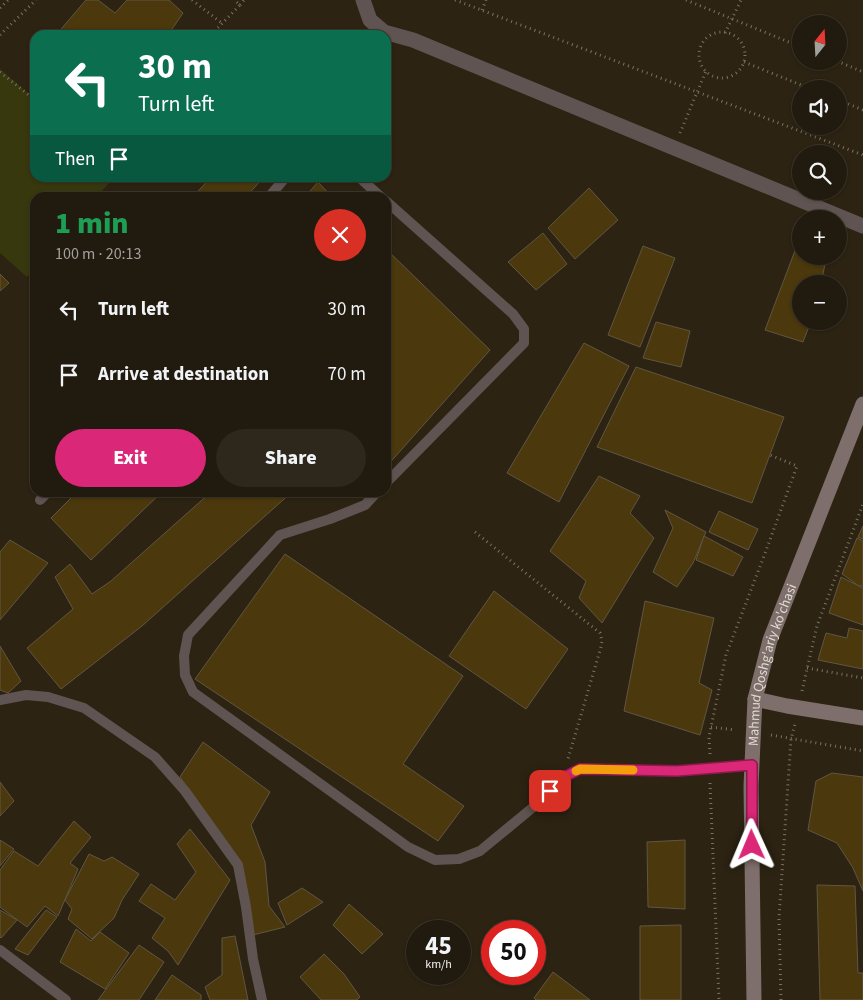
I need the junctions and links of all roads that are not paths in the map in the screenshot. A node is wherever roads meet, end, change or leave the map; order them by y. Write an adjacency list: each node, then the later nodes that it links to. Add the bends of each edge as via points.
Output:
1 (363, 0): 2 (street, via 370,20)
2 (382, 30)
3 (391, 34): 9 (street, via 413,40)
4 (282, 182): 6 (lane)
5 (364, 182): 7 (lane)
6 (273, 192)
7 (375, 192)
8 (391, 205): 11 (lane, via 512,314 524,330 524,343)
9 (863, 226)
10 (863, 404): 15 (main road, Mahmud Qoshg'ariy ko'chasi, via 770,640)
11 (391, 478)
12 (43, 497): 14 (lane)
13 (372, 497): 18 (lane, via 365,505 280,535 188,635 185,675 193,692 408,847 436,860 460,859 480,851 537,804 562,778 580,769 677,771)
14 (40, 500)
15 (755, 699): 17 (main road); 18 (main road, Mahmud Qoshg'ariy ko'chasi)
16 (0, 700): 21 (lane, via 40,696 84,708 155,757 185,791 238,865)
17 (863, 718)
18 (752, 765): 22 (main road, Mahmud Qoshg'ariy ko'chasi)
19 (0, 950): 20 (lane)
20 (66, 1000)
21 (262, 1000)
22 (754, 1000)

